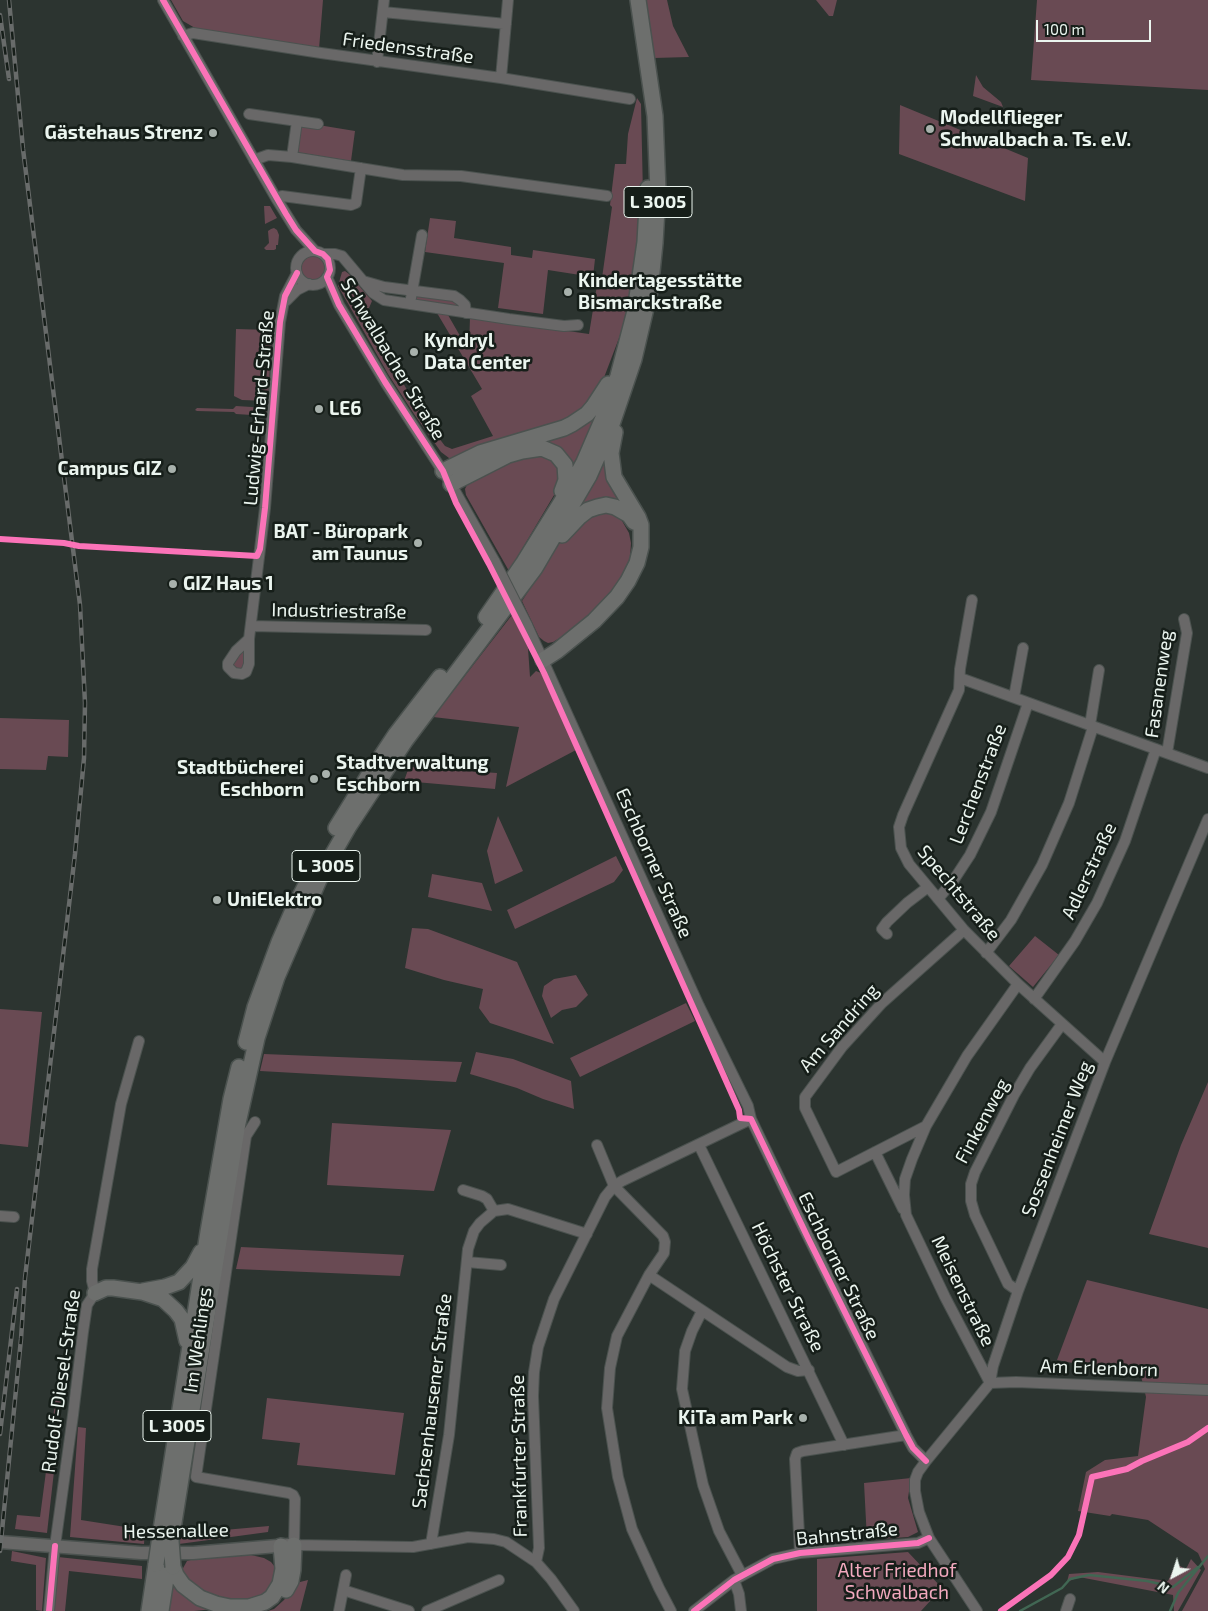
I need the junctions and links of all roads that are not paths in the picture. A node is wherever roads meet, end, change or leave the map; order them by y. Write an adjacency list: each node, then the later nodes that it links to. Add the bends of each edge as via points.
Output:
1 (163, 0): 8 (street, Schwalbacher Straße)
2 (384, 0): 6 (street)
3 (508, 0): 7 (street)
4 (628, 0): 36 (highway, L 3005, via 644,118 648,191 640,287)
5 (638, 0): 37 (highway, L 3005, via 655,116 658,211 645,314)
6 (383, 12): 7 (street); 9 (street)
7 (506, 24): 10 (street)
8 (183, 36): 9 (street, Friedensstraße, via 193,33); 16 (street, Schwalbacher Straße)
9 (377, 62): 10 (street, Friedensstraße)
10 (501, 78): 11 (street, Friedensstraße)
11 (630, 99)
12 (249, 114): 13 (street)
13 (297, 121): 14 (street); 15 (street)
14 (318, 124)
15 (292, 157): 16 (street, via 268,155); 17 (street)
16 (254, 160): 19 (street, Schwalbacher Straße)
17 (361, 168): 18 (street, via 406,175 462,176); 19 (street, via 356,203 351,206 287,196)
18 (607, 196)
19 (276, 198): 20 (street, Schwalbacher Straße)
20 (296, 230): 22 (street, Schwalbacher Straße); 23 (street, Schwalbacher Straße)
21 (422, 235): 30 (street)
22 (319, 252): 23 (street); 24 (street, via 340,255); 25 (street, Schwalbacher Straße, via 328,259)
23 (302, 254): 26 (street, via 296,264)
24 (351, 265): 25 (street); 28 (street)
25 (330, 266): 27 (street, Schwalbacher Straße)
26 (296, 273): 29 (street, Schwalbacher Straße, via 301,280); 31 (street, Ludwig-Erhard-Straße)
27 (327, 277): 29 (street, Schwalbacher Straße); 33 (street, Schwalbacher Straße)
28 (363, 281): 30 (street); 32 (street, via 379,298)
29 (312, 284): 31 (street, Ludwig-Erhard-Straße, via 297,290); 33 (street, Schwalbacher Straße)
30 (412, 291): 32 (street); 34 (street, via 457,298 465,305)
31 (283, 303): 44 (street, Ludwig-Erhard-Straße)
32 (410, 304): 34 (street)
33 (339, 305): 38 (street, Schwalbacher Straße)
34 (466, 313): 35 (street)
35 (578, 325)
36 (622, 364): 38 (highway, via 593,407 572,424 480,453); 39 (highway, L 3005, via 590,448)
37 (620, 402): 40 (highway, via 611,453 612,470 638,517); 41 (highway, L 3005, via 590,476)
38 (447, 477): 39 (highway, via 508,455 534,449 549,450 562,459 567,472); 48 (street, Schwalbacher Straße, bridge, via 495,562)
39 (550, 521): 80 (highway, L 3005, via 486,617 396,734 340,821 293,910 247,1038 232,1099)
40 (641, 546): 41 (highway, via 638,528 629,515 606,505 588,510 570,526); 48 (highway, via 637,563 617,597 585,629)
41 (536, 568): 96 (highway, L 3005, via 405,741 349,826 322,873 277,977 257,1038 238,1123)
42 (972, 600): 50 (street)
43 (1184, 619): 55 (street, Fasanenweg, via 1188,633)
44 (251, 626): 45 (street, Industriestraße); 46 (street, Ludwig-Erhard-Straße)
45 (426, 630)
46 (249, 639)
47 (1023, 648): 51 (street)
48 (543, 660): 68 (street, Eschborner Straße)
49 (1099, 670): 53 (street)
50 (960, 678): 51 (street, Fasanenweg); 58 (street, Spechtstraße, via 956,698 899,827 905,858)
51 (1014, 697): 52 (street, Fasanenweg)
52 (1028, 703): 53 (street, Fasanenweg); 59 (street, Lerchenstraße, via 990,812 970,855)
53 (1092, 726): 54 (street, Fasanenweg); 62 (street, via 1070,803 1042,865 1011,920)
54 (1156, 749): 55 (street, Fasanenweg); 64 (street, Adlerstraße, via 1125,842 1096,903)
55 (1167, 753): 56 (street, Fasanenweg)
56 (1208, 768)
57 (1208, 819): 67 (street, Sossenheimer Weg)
58 (928, 887): 59 (street, Spechtstraße); 61 (street, via 887,922 882,929)
59 (938, 899): 60 (street, Spechtstraße)
60 (964, 930): 62 (street, Spechtstraße); 73 (street, Am Sandring, via 870,1015 842,1046 805,1097 805,1108 836,1172)
61 (887, 934)
62 (986, 953): 63 (street, Spechtstraße)
63 (1018, 984): 64 (street, Spechtstraße); 70 (street, via 967,1056)
64 (1034, 999): 65 (street, Spechtstraße)
65 (1062, 1024): 67 (street, Spechtstraße); 86 (street, Finkenweg, via 1014,1095 971,1184 975,1215 1008,1284)
66 (139, 1041): 87 (street, Rudolf-Diesel-Straße, via 121,1104 92,1268)
67 (1105, 1062): 86 (street, Sossenheimer Weg)
68 (752, 1119): 72 (street); 93 (street, Eschborner Straße)
69 (255, 1122): 100 (street, Im Wehlings, via 246,1136 195,1475 293,1495)
70 (926, 1126): 73 (street, Am Sandring); 77 (street, Meisenstraße, via 906,1179)
71 (597, 1145): 74 (street)
72 (699, 1145): 74 (street); 90 (street, Höchster Straße)
73 (875, 1152): 77 (street, Meisenstraße)
74 (614, 1186): 81 (street, Frankfurter Straße); 84 (street, via 663,1236 664,1253)
75 (463, 1190): 76 (street, via 487,1199)
76 (494, 1212): 81 (street, via 508,1209); 82 (street, Sachsenhausener Straße, via 474,1230)
77 (906, 1214): 91 (street, Meisenstraße)
78 (0, 1216): 79 (street)
79 (14, 1217)
80 (208, 1232): 85 (highway, via 193,1267 179,1282); 89 (highway, L 3005)
81 (587, 1234): 103 (street, Frankfurter Straße, via 554,1299 538,1347 534,1372 539,1548)
82 (466, 1262): 83 (street); 99 (street, Sachsenhausener Straße, via 449,1435)
83 (501, 1265)
84 (649, 1275): 88 (street); 118 (street, via 617,1336 610,1368 608,1408 618,1478 632,1529)
85 (142, 1292): 87 (highway, via 106,1288); 89 (highway, via 163,1299 176,1311 184,1325)
86 (1018, 1292): 91 (street, Sossenheimer Weg)
87 (95, 1293): 101 (street, Rudolf-Diesel-Straße, via 87,1305)
88 (702, 1311): 90 (street, via 787,1367); 106 (street, via 685,1351 682,1389 703,1485)
89 (188, 1353): 96 (highway, L 3005)
90 (809, 1370): 94 (street, Höchster Straße)
91 (990, 1383): 92 (street, Am Erlenborn); 95 (street, Sossenheimer Weg)
92 (1208, 1390)
93 (906, 1435): 94 (street); 95 (street, Eschborner Straße, via 913,1448)
94 (844, 1445): 102 (street, via 803,1451 795,1459)
95 (926, 1460): 97 (street, Sossenheimer Weg, via 914,1484)
96 (168, 1538): 104 (highway, L 3005, bridge)
97 (929, 1538): 102 (street, Bahnstraße, via 918,1543); 121 (street, Sossenheimer Weg)
98 (0, 1542): 101 (main road, Hessenallee)
99 (431, 1544): 100 (street, Hessenallee, via 412,1547); 103 (street, Hessenallee, via 468,1537 494,1539 506,1542)
100 (288, 1545): 101 (main road, Hessenallee, via 193,1553 141,1553); 104 (highway, via 280,1584 272,1597 248,1607 230,1607 200,1598); 113 (highway, via 293,1570 287,1589 275,1602)
101 (55, 1546): 110 (street, Rudolf-Diesel-Straße)
102 (800, 1553): 106 (street, Bahnstraße, via 773,1558)
103 (536, 1562): 117 (street, Frankfurter Straße)
104 (166, 1566): 111 (highway, L 3005); 112 (highway, L 3005)
105 (346, 1575): 108 (street)
106 (738, 1578): 119 (street, Bahnstraße); 120 (street)
107 (499, 1580): 116 (street)
108 (343, 1590): 114 (street); 115 (street)
109 (1070, 1599): 122 (street)
110 (49, 1611)
111 (149, 1611)
112 (161, 1611)
113 (257, 1611)
114 (339, 1611)
115 (409, 1611)
116 (427, 1611)
117 (574, 1611)
118 (671, 1611)
119 (694, 1611)
120 (741, 1611)
121 (977, 1611)
122 (1066, 1611)

